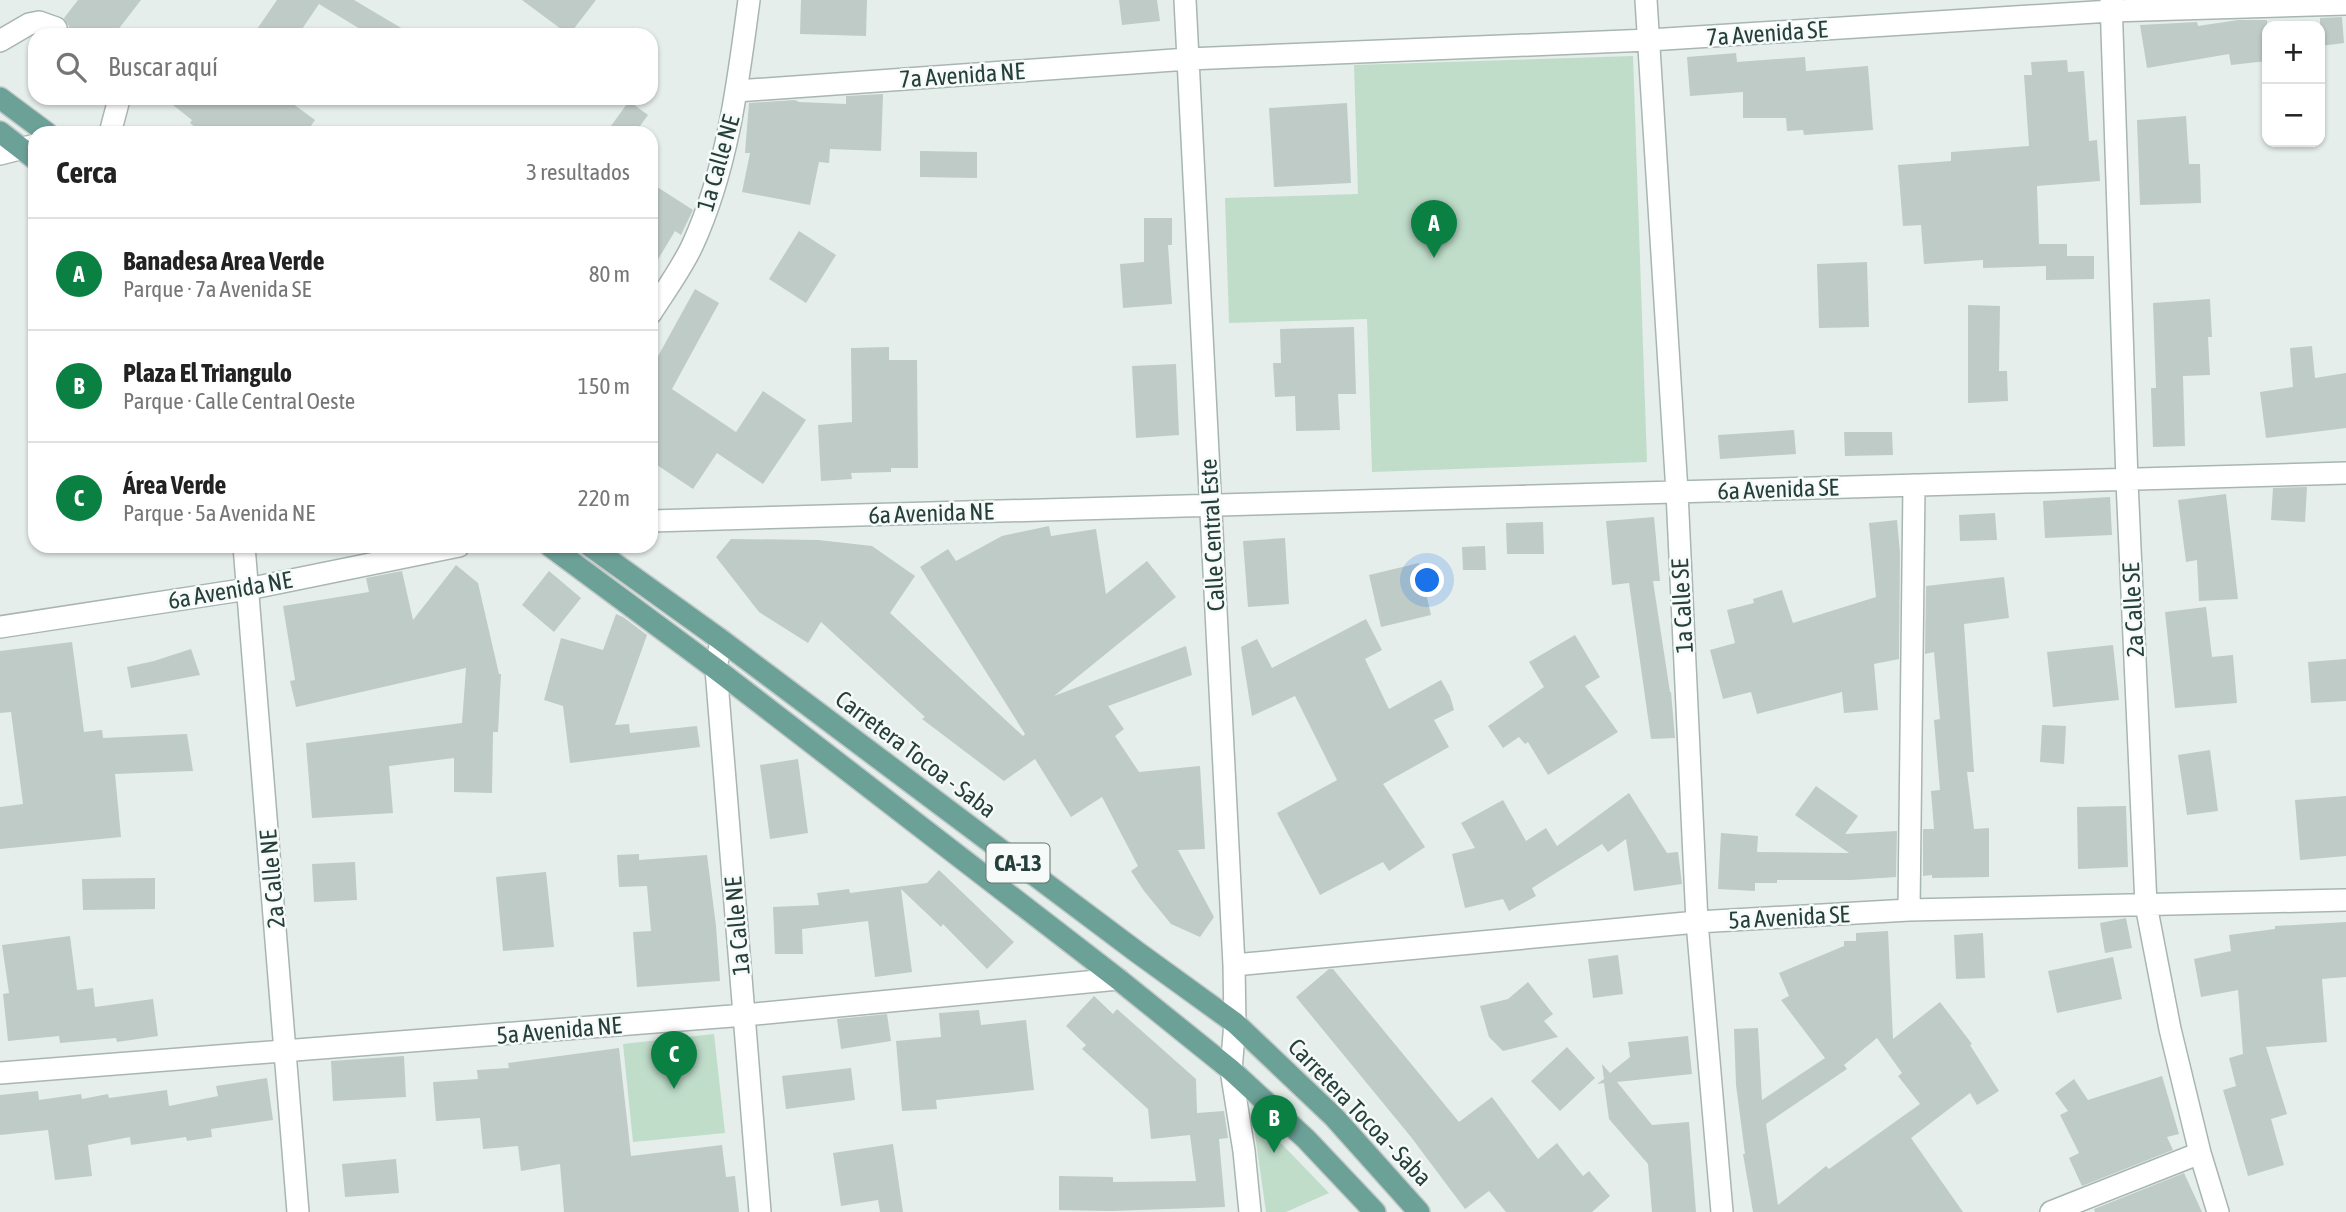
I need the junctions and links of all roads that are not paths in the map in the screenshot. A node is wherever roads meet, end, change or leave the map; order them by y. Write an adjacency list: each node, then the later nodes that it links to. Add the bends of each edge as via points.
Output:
1 (749, 0): 10 (street, 1a Calle NE)
2 (1185, 0): 9 (street, Calle Central Este)
3 (1647, 0): 7 (street, 1a Calle SE)
4 (2346, 4): 5 (street, 7a Avenida SE)
5 (2111, 6): 7 (street, 7a Avenida SE); 21 (street, 2a Calle SE)
6 (56, 28): 8 (street, via 29,24)
7 (1649, 40): 9 (street, 7a Avenida SE); 23 (street, 1a Calle SE)
8 (0, 41)
9 (1188, 59): 10 (street, 7a Avenida NE); 24 (street, Calle Central Este)
10 (737, 91): 19 (street, 1a Calle NE, via 722,164 692,246)
11 (0, 99): 13 (main road)
12 (117, 105): 14 (street)
13 (37, 126)
14 (112, 126)
15 (0, 132): 16 (main road)
16 (28, 149)
17 (28, 151): 18 (street)
18 (0, 154)
19 (658, 302)
20 (2346, 473): 21 (street, 6a Avenida SE)
21 (2127, 481): 22 (street, 6a Avenida SE); 35 (street, 2a Calle SE)
22 (1914, 485): 23 (street, 6a Avenida SE); 36 (street)
23 (1676, 492): 24 (street, 6a Avenida SE); 37 (street, 1a Calle SE)
24 (1210, 505): 25 (street, 6a Avenida NE); 38 (street, Calle Central Este)
25 (658, 521)
26 (245, 553): 30 (street, 2a Calle NE)
27 (425, 553): 30 (street, 6a Avenida NE)
28 (559, 553): 33 (main road, CA-13)
29 (600, 553): 32 (main road, Carretera Tocoa - Saba / CA-13)
30 (248, 589): 31 (street, 6a Avenida NE); 42 (street, 2a Calle NE)
31 (0, 627)
32 (721, 640): 33 (street, 1a Calle NE); 41 (main road, Carretera Tocoa - Saba / CA-13)
33 (716, 669): 39 (main road, CA-13); 40 (street, 1a Calle NE)
34 (2346, 900): 35 (street, 5a Avenida SE)
35 (2146, 905): 36 (street, 5a Avenida SE); 45 (street, 2a Calle SE)
36 (1909, 910): 37 (street, 5a Avenida SE)
37 (1697, 922): 38 (street, 5a Avenida SE); 51 (street, 1a Calle SE)
38 (1234, 965): 41 (street, Calle Central Este)
39 (1118, 979): 40 (street, 5a Avenida NE); 43 (main road, CA-13)
40 (745, 1015): 42 (street, 5a Avenida NE); 47 (street, 1a Calle NE)
41 (1235, 1023): 43 (street, Calle Central Este); 50 (main road, Carretera Tocoa - Saba / CA-13, via 1334,1117)
42 (286, 1052): 44 (street, 5a Avenida NE); 46 (street, 2a Calle NE)
43 (1231, 1070): 48 (street, Calle Central Este); 49 (main road, CA-13, via 1306,1139)
44 (0, 1073)
45 (2200, 1153): 52 (street); 53 (street, 2a Calle SE)
46 (298, 1212)
47 (760, 1212)
48 (1250, 1212)
49 (1375, 1212)
50 (1419, 1212)
51 (1722, 1212)
52 (2051, 1212)
53 (2218, 1212)

